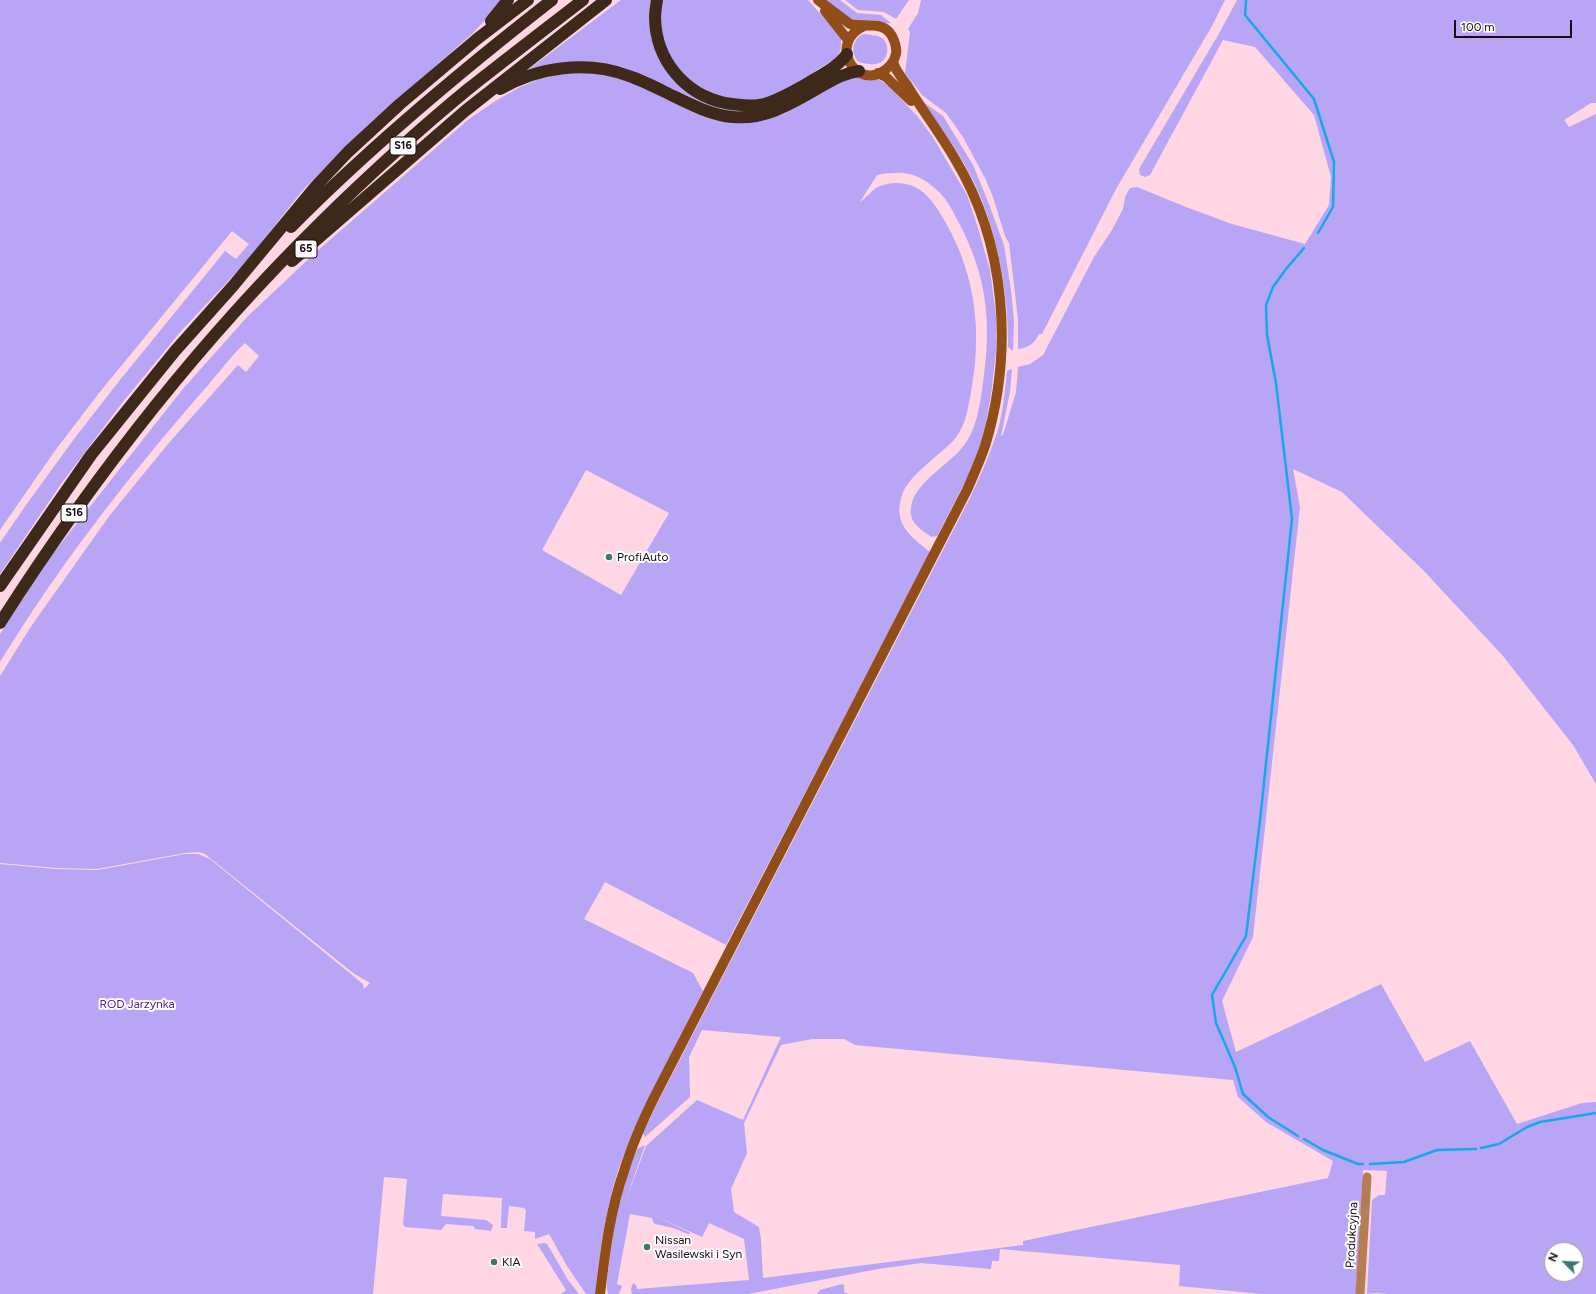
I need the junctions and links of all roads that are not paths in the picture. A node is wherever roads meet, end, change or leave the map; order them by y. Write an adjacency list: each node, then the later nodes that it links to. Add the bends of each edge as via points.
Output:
1 (508, 0): 9 (highway)
2 (528, 0): 9 (highway, S16)
3 (552, 0): 17 (highway, S16, via 451,81 358,162)
4 (583, 0): 18 (highway, S16, via 466,91 411,139 319,224)
5 (606, 0): 15 (highway, 65)
6 (657, 0): 11 (highway, via 655,18 665,58 683,83 701,95 719,102 745,106 778,99 831,68)
7 (816, 0): 8 (main road, via 850,24); 10 (main road)
8 (864, 26): 10 (main road); 12 (main road, via 878,26 890,34 896,48)
9 (477, 38): 17 (highway, S16, via 348,152 316,186)
10 (848, 40): 11 (main road)
11 (847, 54): 13 (main road, via 849,61)
12 (893, 62): 14 (main road); 16 (main road)
13 (859, 71): 14 (main road); 15 (highway, via 844,74 789,105 754,117 732,117 709,112 628,75 592,67 547,71 523,78)
14 (878, 74): 16 (main road, via 886,77 901,90)
15 (465, 111): 18 (highway, 65)
16 (926, 117): 22 (main road, via 955,159 974,195 990,241 997,275 1002,315 1002,356 994,411 985,446 967,490 652,1101 623,1171 616,1196)
17 (233, 286): 19 (highway, S16, via 175,351 91,455)
18 (239, 308): 20 (highway, S16, via 190,363 87,494)
19 (0, 586)
20 (0, 623)
21 (1367, 1177): 23 (street, Produkcyjna)
22 (600, 1294)
23 (1360, 1294)

